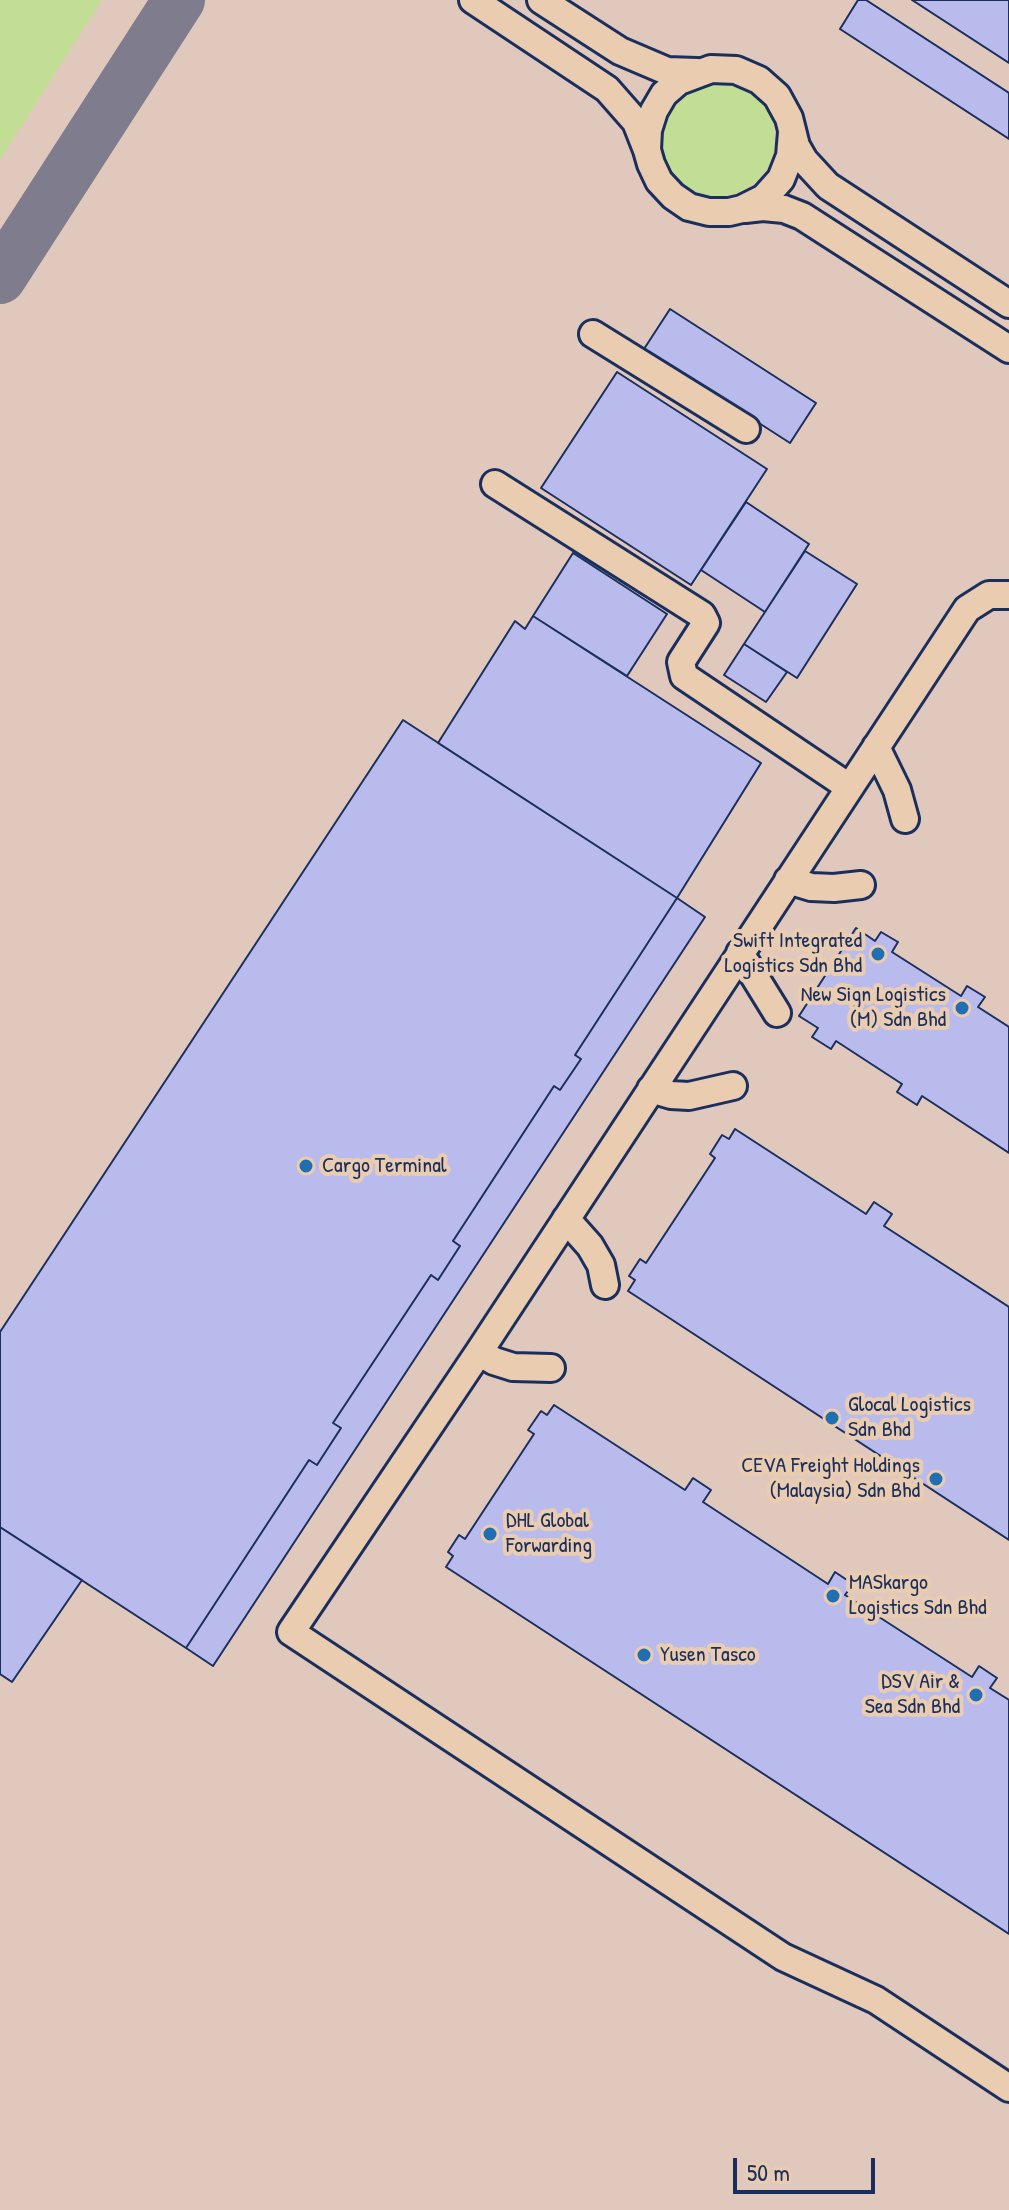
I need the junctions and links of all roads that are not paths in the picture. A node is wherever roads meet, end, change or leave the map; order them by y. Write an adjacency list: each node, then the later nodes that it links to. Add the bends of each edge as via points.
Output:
1 (473, 0): 5 (street, via 607,89 636,122)
2 (541, 0): 3 (street, via 620,51 667,71)
3 (697, 72): 4 (street, via 736,70 759,80 777,96); 5 (street, via 664,94 648,130)
4 (792, 132): 6 (street, via 781,179 764,198); 7 (street, via 804,160 828,186)
5 (647, 150): 6 (street, via 659,181 689,207 709,212)
6 (742, 209): 9 (street, via 784,209 802,216)
7 (1009, 304)
8 (593, 334): 10 (street)
9 (1009, 349)
10 (746, 429)
11 (495, 484): 14 (street, via 702,615 706,623 681,662 684,676)
12 (999, 595): 13 (street, via 967,609)
13 (876, 747): 14 (street); 15 (street)
14 (849, 787): 16 (street)
15 (905, 819)
16 (788, 880): 17 (street, via 823,888); 18 (street)
17 (861, 885)
18 (740, 953): 19 (street); 21 (street)
19 (777, 1013)
20 (733, 1086): 21 (street, via 689,1096)
21 (651, 1089): 22 (street)
22 (566, 1219): 23 (street, via 590,1246); 24 (street)
23 (605, 1285)
24 (479, 1352): 25 (street, via 513,1367); 26 (street, via 291,1632 783,1957 876,2000)
25 (551, 1368)
26 (1009, 2088)

